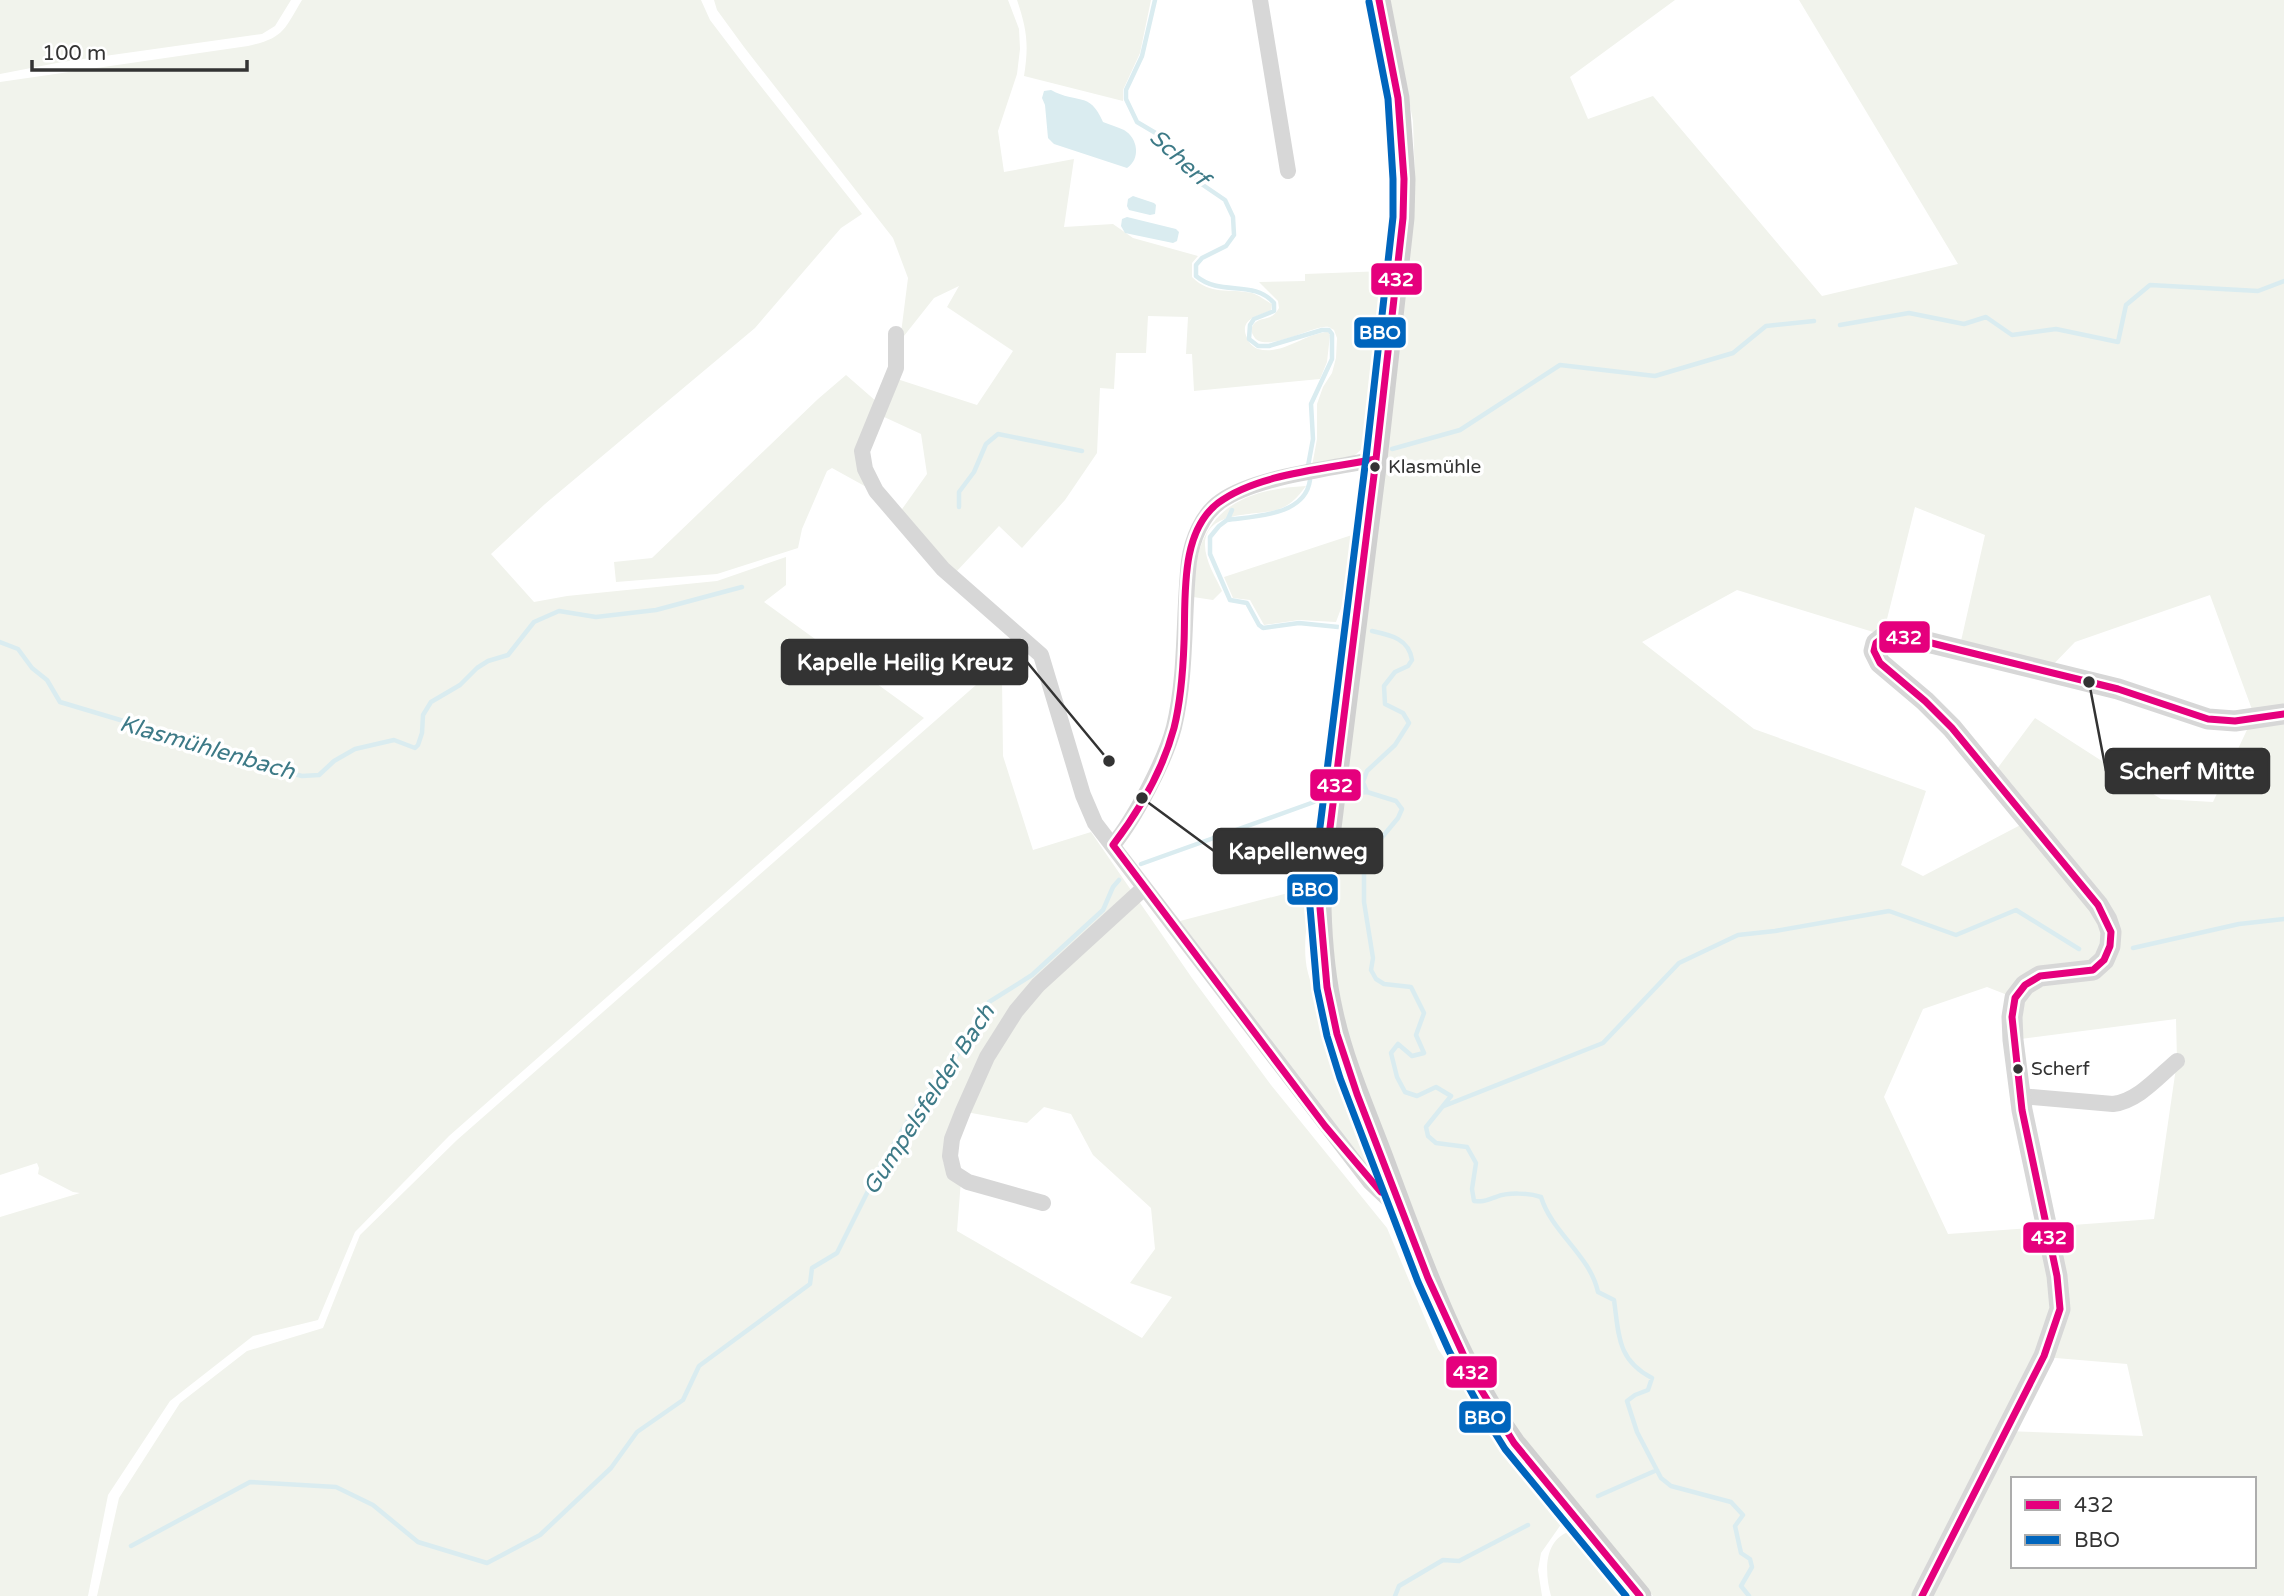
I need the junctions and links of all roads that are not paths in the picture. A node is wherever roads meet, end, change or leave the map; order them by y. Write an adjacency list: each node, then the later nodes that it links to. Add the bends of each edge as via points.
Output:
1 (1259, 0): 3 (street)
2 (1379, 0): 5 (main road, via 1398,98 1404,180)
3 (1288, 171)
4 (897, 334): 7 (street, via 897,369 862,451 864,469 876,491 943,569 1041,655 1083,795 1095,823)
5 (1376, 459): 7 (street, via 1248,487 1211,510 1191,550 1174,728 1138,807); 12 (main road, via 1320,908 1321,941 1332,1016)
6 (2284, 714): 10 (street, via 2208,719 2118,689 1907,637 1885,636 1875,643 1880,663 1952,728 2107,919 2111,932 2105,960 2093,970 2040,976 2015,998 2012,1040)
7 (1113, 845): 8 (street)
8 (1144, 888): 11 (street, via 1038,985 1016,1011 987,1057 952,1139 954,1173 968,1182); 12 (street, via 1355,1163 1389,1200)
9 (2177, 1061): 10 (street, via 2123,1102)
10 (2020, 1096): 14 (street, via 2060,1309 2044,1356)
11 (1044, 1203)
12 (1399, 1204): 13 (main road, via 1455,1337 1497,1419)
13 (1640, 1596)
14 (1922, 1596)

